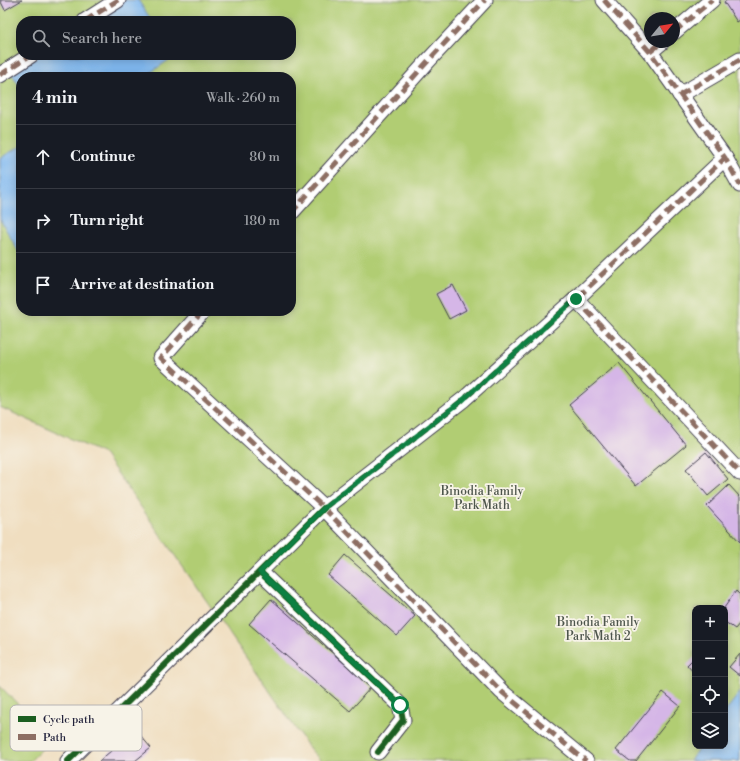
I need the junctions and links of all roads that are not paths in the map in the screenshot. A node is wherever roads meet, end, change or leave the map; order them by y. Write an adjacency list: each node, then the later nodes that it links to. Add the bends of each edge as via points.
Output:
1 (118, 0): 5 (street)
2 (485, 0): 15 (street)
3 (604, 0): 8 (street)
4 (712, 0): 6 (street)
5 (93, 16)
6 (680, 27)
7 (655, 48): 8 (street)
8 (650, 52): 12 (street)
9 (23, 60): 11 (street)
10 (740, 60): 12 (street)
11 (0, 75)
12 (680, 95): 13 (street)
13 (725, 158): 14 (street); 16 (street)
14 (740, 185)
15 (296, 208)
16 (576, 299): 18 (street); 19 (street, via 464,399)
17 (199, 316): 19 (street, via 161,358)
18 (740, 473)
19 (324, 508): 20 (street); 25 (street, via 502,692)
20 (260, 572): 21 (street); 23 (street, via 400,705 403,720)
21 (125, 705)
22 (78, 751): 24 (street)
23 (378, 752)
24 (68, 761)
25 (586, 761)

